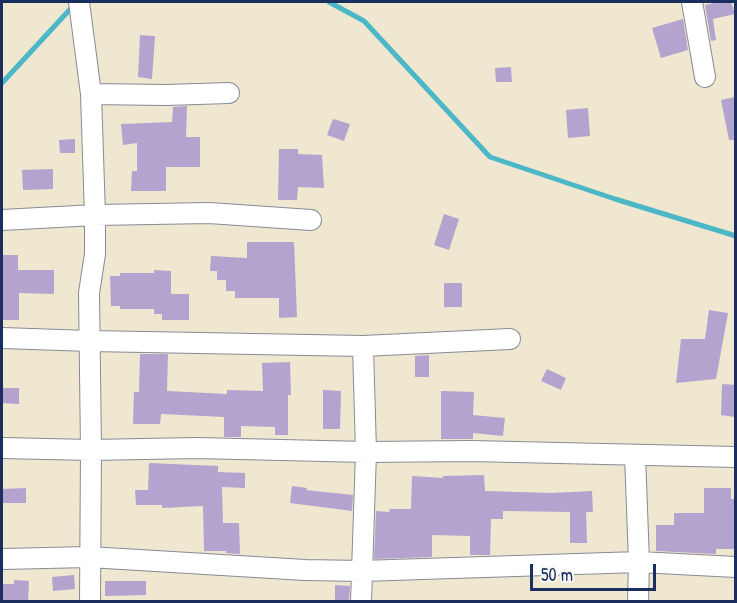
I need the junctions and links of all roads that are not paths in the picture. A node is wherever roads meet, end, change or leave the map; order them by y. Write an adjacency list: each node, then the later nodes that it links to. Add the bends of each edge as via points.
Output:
1 (79, 2): 5 (street)
2 (692, 2): 3 (street)
3 (705, 77)
4 (229, 93): 5 (street)
5 (91, 94): 6 (street)
6 (95, 215): 7 (street); 8 (street, via 209,213); 11 (street)
7 (2, 220)
8 (311, 220)
9 (2, 338): 11 (street)
10 (510, 339): 12 (street)
11 (90, 341): 12 (street); 14 (street)
12 (363, 346): 15 (street)
13 (2, 448): 14 (street)
14 (91, 450): 15 (street); 18 (street)
15 (366, 452): 16 (street); 22 (street)
16 (635, 455): 17 (street); 20 (street)
17 (735, 457)
18 (89, 557): 19 (street); 22 (street); 23 (street)
19 (2, 559)
20 (639, 562): 21 (street); 22 (street); 25 (street)
21 (735, 567)
22 (361, 571): 24 (street)
23 (90, 602)
24 (361, 602)
25 (638, 602)

